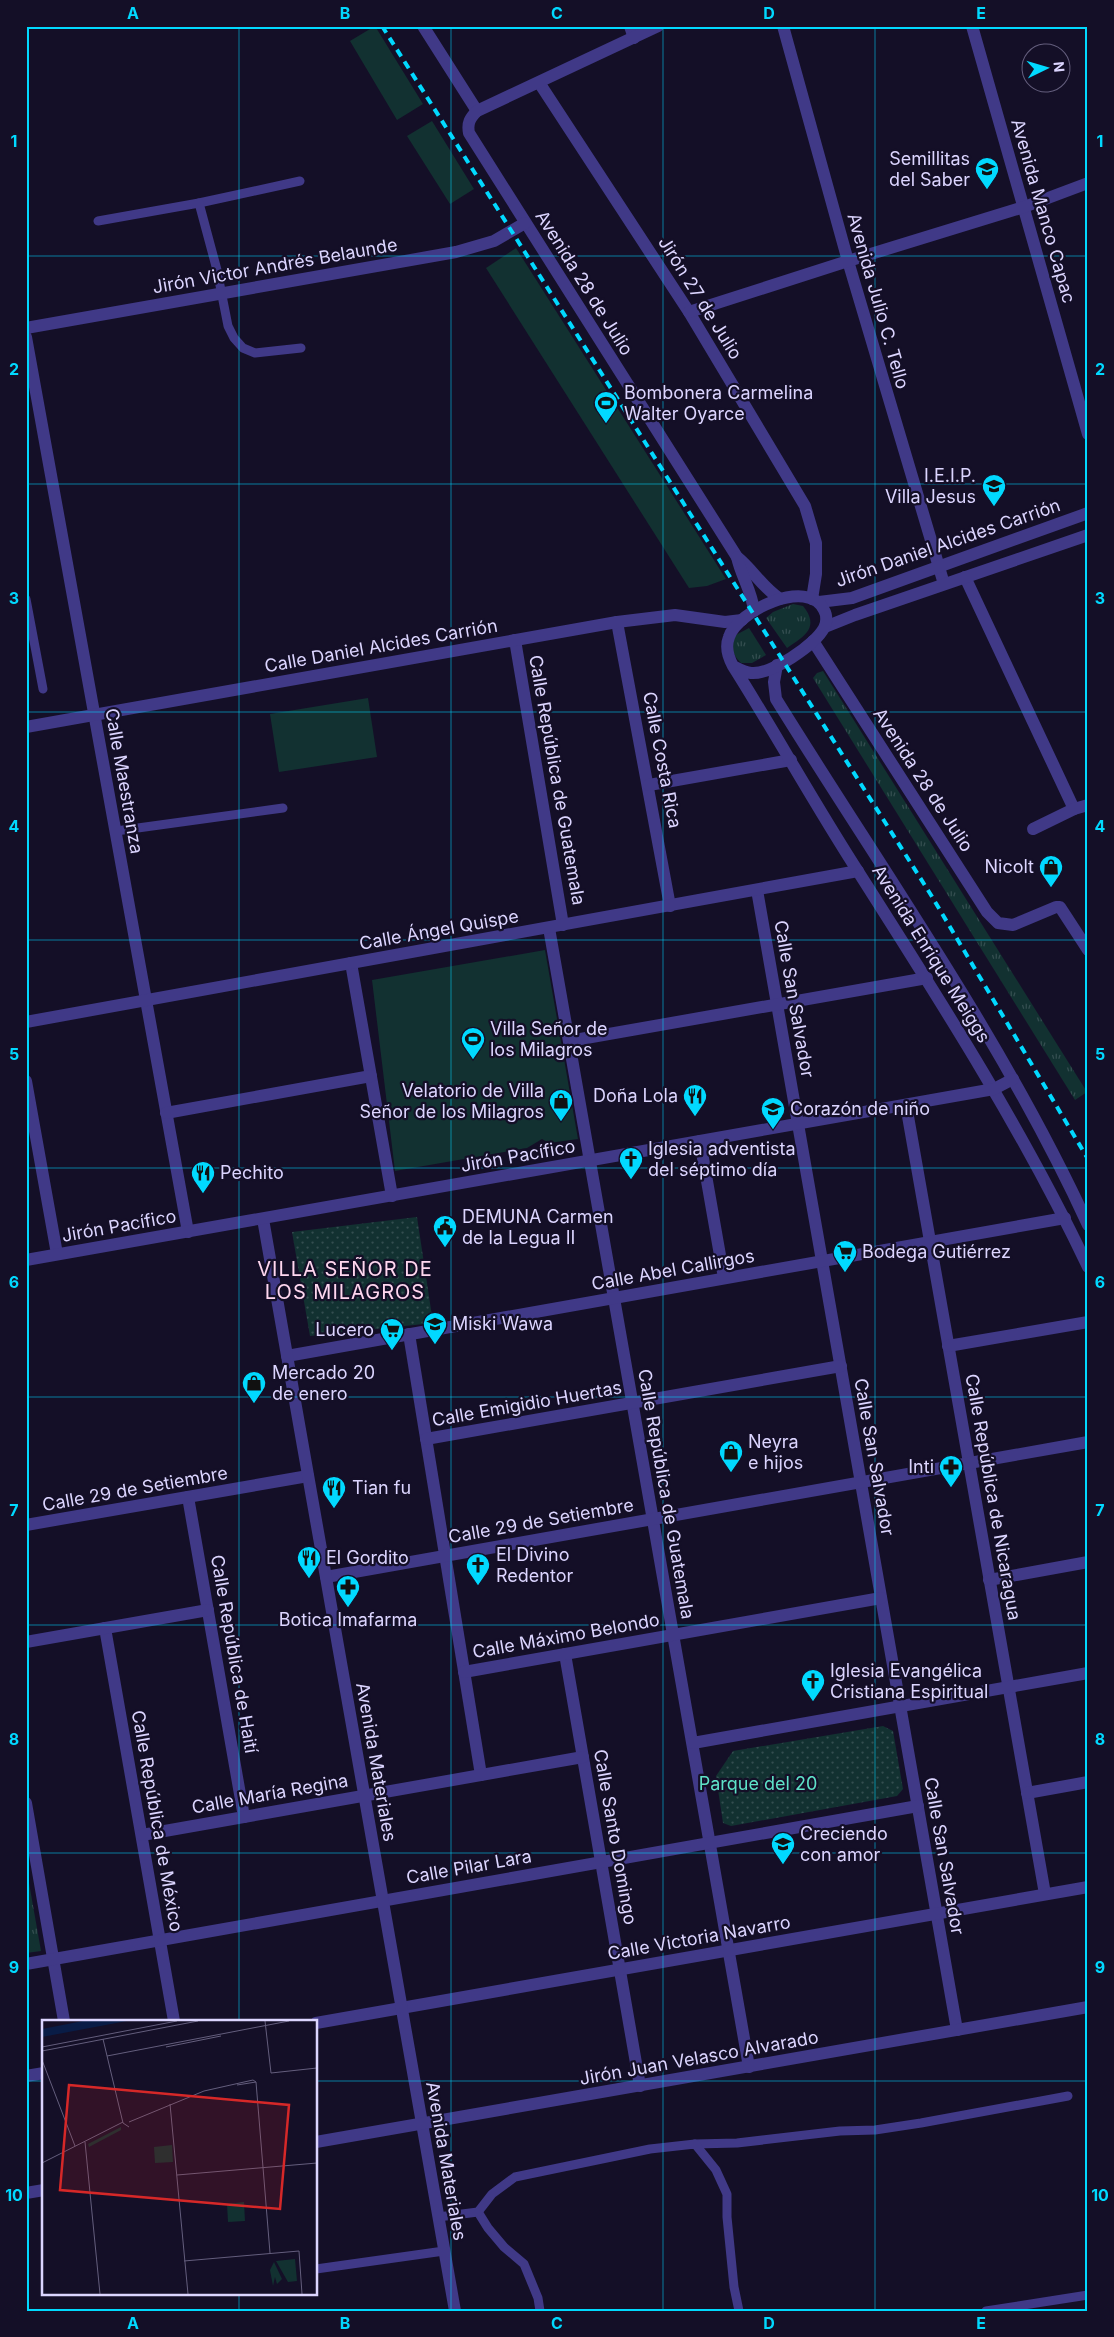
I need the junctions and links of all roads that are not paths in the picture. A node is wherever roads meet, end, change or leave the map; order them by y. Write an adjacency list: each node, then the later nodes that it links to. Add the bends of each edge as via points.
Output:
1 (423, 26): 7 (street)
2 (658, 26): 5 (street)
3 (783, 26): 14 (street, Avenida Julio C. Tello)
4 (972, 26): 11 (street, Avenida Manco Capac)
5 (632, 32): 6 (street)
6 (540, 84): 7 (street); 16 (street, Jirón 27 de Julio)
7 (477, 112): 13 (street, Avenida 28 de Julio, via 470,118 469,133)
8 (300, 180): 10 (lane)
9 (1088, 183): 11 (street)
10 (199, 203): 12 (lane); 15 (lane)
11 (1024, 207): 14 (street); 20 (street, Avenida Manco Capac)
12 (98, 221)
13 (525, 223): 15 (street, Jirón Victor Andrés Belaunde, via 475,248); 23 (street, Avenida 28 de Julio)
14 (848, 261): 16 (street); 24 (street, Avenida Julio C. Tello)
15 (223, 294): 17 (street, Jirón Victor Andrés Belaunde); 19 (lane, via 228,326 243,348 255,353)
16 (689, 312): 29 (street, Jirón 27 de Julio, via 805,506 816,543)
17 (26, 328)
18 (26, 337): 41 (street, Calle Maestranza)
19 (301, 348)
20 (1088, 434)
21 (1088, 513): 24 (street, Jirón Daniel Alcides Carrión)
22 (1088, 536): 25 (street)
23 (737, 557): 28 (street, Avenida 28 de Julio, via 749,566 768,591); 30 (street, Avenida 28 de Julio)
24 (938, 568): 26 (street, Avenida Julio C. Tello); 29 (street, Jirón Daniel Alcides Carrión, via 852,598)
25 (965, 577): 26 (street); 47 (street)
26 (944, 584): 33 (street)
27 (26, 598): 38 (lane)
28 (780, 598): 29 (street, via 801,596); 30 (street)
29 (815, 600): 33 (street, via 826,613)
30 (754, 611): 31 (street)
31 (742, 620): 32 (street, Calle Daniel Alcides Carrión, via 725,622 675,615); 37 (street, via 734,627 727,646)
32 (617, 622): 34 (street, Calle Daniel Alcides Carrión); 44 (street, Calle Costa Rica)
33 (825, 627): 35 (street)
34 (515, 640): 41 (street, Calle Daniel Alcides Carrión); 53 (street, Calle República de Guatemala)
35 (813, 641): 36 (street); 55 (street, Avenida 28 de Julio, via 987,912 998,923 1013,925 1060,907)
36 (777, 665): 37 (street, via 750,673); 39 (street)
37 (733, 666): 40 (street, Avenida Enrique Meiggs)
38 (43, 689)
39 (776, 699): 40 (street, via 764,697 760,700); 63 (street, Avenida Enrique Meiggs)
40 (760, 709): 43 (street, Avenida Enrique Meiggs)
41 (95, 715): 42 (street, Calle Daniel Alcides Carrión); 49 (street, Calle Maestranza)
42 (26, 727)
43 (791, 760): 44 (street); 50 (street, Avenida Enrique Meiggs)
44 (649, 785): 52 (street, Calle Costa Rica)
45 (1088, 805): 47 (street)
46 (283, 808): 49 (lane)
47 (1074, 809): 48 (street)
48 (1032, 829)
49 (116, 831): 58 (street, Calle Maestranza)
50 (858, 871): 51 (street, Calle Ángel Quispe); 57 (street, Avenida Enrique Meiggs)
51 (757, 890): 52 (street, Calle Ángel Quispe); 59 (street, Calle San Salvador)
52 (670, 906): 53 (street, Calle Ángel Quispe)
53 (563, 925): 54 (street, Calle Ángel Quispe)
54 (549, 928): 56 (street, Calle Ángel Quispe); 61 (street, Calle República de Guatemala)
55 (1088, 950)
56 (351, 964): 58 (street, Calle Ángel Quispe); 62 (street)
57 (927, 978): 59 (street); 65 (street, Avenida Enrique Meiggs)
58 (146, 1001): 60 (street, Calle Ángel Quispe); 67 (street, Calle Maestranza)
59 (777, 1004): 61 (street); 68 (street, Calle San Salvador)
60 (26, 1022)
61 (569, 1041): 71 (street, Calle República de Guatemala)
62 (371, 1076): 67 (street); 72 (street)
63 (1013, 1079): 65 (street, Jirón Pacífico); 75 (street, Avenida Enrique Meiggs)
64 (26, 1081): 69 (street)
65 (994, 1089): 66 (street, Jirón Pacífico); 74 (street, Avenida Enrique Meiggs)
66 (906, 1104): 68 (street, Jirón Pacífico); 77 (street, Calle República de Nicaragua)
67 (166, 1113): 76 (street, Calle Maestranza)
68 (798, 1124): 70 (street, Jirón Pacífico); 80 (street, Calle San Salvador)
69 (31, 1139): 78 (street)
70 (700, 1141): 71 (street, Jirón Pacífico); 82 (street)
71 (590, 1161): 72 (street, Jirón Pacífico); 83 (street, Calle República de Guatemala)
72 (392, 1196): 73 (street, Jirón Pacífico)
73 (263, 1218): 76 (street, Jirón Pacífico); 87 (street, Avenida Materiales)
74 (1065, 1218): 77 (street, Calle Abel Callirgos); 81 (street, Avenida Enrique Meiggs)
75 (1088, 1225)
76 (188, 1232): 78 (street, Jirón Pacífico)
77 (930, 1242): 80 (street, Calle Abel Callirgos); 86 (street, Calle República de Nicaragua)
78 (57, 1254): 79 (street, Jirón Pacífico)
79 (26, 1260)
80 (822, 1261): 82 (street, Calle Abel Callirgos); 88 (street, Calle San Salvador)
81 (1088, 1267)
82 (724, 1278): 83 (street, Calle Abel Callirgos)
83 (614, 1298): 85 (street, Calle Abel Callirgos); 89 (street, Calle República de Guatemala)
84 (1088, 1322): 86 (street)
85 (409, 1334): 87 (street, Calle Abel Callirgos); 90 (street)
86 (948, 1346): 92 (street, Calle República de Nicaragua)
87 (287, 1356): 93 (street, Avenida Materiales)
88 (841, 1366): 89 (street, Calle Emigidio Huertas); 94 (street, Calle San Salvador)
89 (633, 1403): 90 (street, Calle Emigidio Huertas); 96 (street, Calle República de Guatemala)
90 (426, 1440): 98 (street)
91 (1088, 1442): 92 (street, Calle 29 de Setiembre)
92 (969, 1463): 94 (street, Calle 29 de Setiembre); 101 (street, Calle República de Nicaragua)
93 (308, 1476): 95 (street, Calle 29 de Setiembre); 100 (street, Avenida Materiales)
94 (861, 1482): 96 (street, Calle 29 de Setiembre); 102 (street, Calle San Salvador)
95 (188, 1497): 97 (street, Calle 29 de Setiembre); 103 (street, Calle República de Haití)
96 (653, 1519): 98 (street, Calle 29 de Setiembre); 105 (street, Calle República de Guatemala)
97 (26, 1525)
98 (445, 1556): 100 (street, Calle 29 de Setiembre); 108 (street)
99 (1088, 1562): 101 (street)
100 (326, 1577): 117 (street, Avenida Materiales)
101 (990, 1580): 110 (street, Calle República de Nicaragua)
102 (881, 1598): 105 (street, Calle Máximo Belondo); 111 (street, Calle San Salvador)
103 (208, 1610): 104 (street); 120 (street, Calle República de Haití)
104 (105, 1628): 106 (street); 121 (street, Calle República de México)
105 (673, 1635): 107 (street, Calle Máximo Belondo); 112 (street, Calle República de Guatemala)
106 (26, 1642)
107 (565, 1654): 108 (street, Calle Máximo Belondo); 113 (street, Calle Santo Domingo)
108 (464, 1672): 114 (street)
109 (1088, 1673): 110 (street)
110 (1008, 1687): 111 (street); 116 (street, Calle República de Nicaragua)
111 (900, 1706): 112 (street); 119 (street, Calle San Salvador)
112 (692, 1743): 122 (street, Calle República de Guatemala)
113 (583, 1757): 114 (street, Calle María Regina); 123 (street, Calle Santo Domingo)
114 (481, 1775): 117 (street, Calle María Regina)
115 (1088, 1782): 116 (street)
116 (1027, 1793): 125 (street, Calle República de Nicaragua)
117 (364, 1796): 120 (street, Calle María Regina); 126 (street, Avenida Materiales)
118 (26, 1803): 130 (street)
119 (918, 1806): 122 (street, Calle Pilar Lara); 127 (street, Calle San Salvador)
120 (244, 1817): 121 (street, Calle María Regina)
121 (142, 1835): 128 (street, Calle República de México)
122 (710, 1843): 123 (street, Calle Pilar Lara); 129 (street, Calle República de Guatemala)
123 (601, 1862): 126 (street, Calle Pilar Lara); 132 (street, Calle Santo Domingo)
124 (1088, 1887): 125 (street, Calle Victoria Navarro)
125 (1045, 1894): 127 (street, Calle Victoria Navarro)
126 (382, 1900): 128 (street, Calle Pilar Lara); 133 (street, Avenida Materiales)
127 (937, 1914): 129 (street, Calle Victoria Navarro); 138 (street, Calle San Salvador)
128 (160, 1940): 130 (street, Calle Pilar Lara); 136 (street, Calle República de México)
129 (729, 1950): 132 (street, Calle Victoria Navarro); 139 (street, Calle República de Guatemala)
130 (53, 1959): 131 (street, Calle Pilar Lara); 135 (street)
131 (26, 1964)
132 (620, 1970): 133 (street, Calle Victoria Navarro); 142 (street, Calle Santo Domingo)
133 (401, 2008): 137 (street, Calle Victoria Navarro); 144 (street, Avenida Materiales)
134 (1088, 2008): 138 (street, Jirón Juan Velasco Alvarado)
135 (64, 2020)
136 (174, 2020)
137 (318, 2023)
138 (957, 2030): 139 (street, Jirón Juan Velasco Alvarado)
139 (749, 2067): 142 (street, Jirón Juan Velasco Alvarado)
140 (42, 2073): 141 (street)
141 (26, 2076)
142 (640, 2086): 144 (street, Jirón Juan Velasco Alvarado)
143 (1068, 2096): 146 (lane, via 875,2130)
144 (421, 2124): 145 (street, Jirón Juan Velasco Alvarado); 150 (street, Avenida Materiales)
145 (318, 2142)
146 (695, 2144): 149 (lane, via 641,2151 515,2177 492,2194); 156 (lane, via 716,2170 727,2194)
147 (42, 2190): 148 (street)
148 (26, 2193)
149 (478, 2212): 150 (lane); 155 (lane, via 504,2247 524,2264)
150 (438, 2217): 151 (street, Avenida Materiales)
151 (444, 2251): 152 (lane); 154 (street, Avenida Materiales)
152 (318, 2270)
153 (1088, 2295): 157 (lane)
154 (455, 2311)
155 (540, 2311)
156 (739, 2311)
157 (986, 2311)

